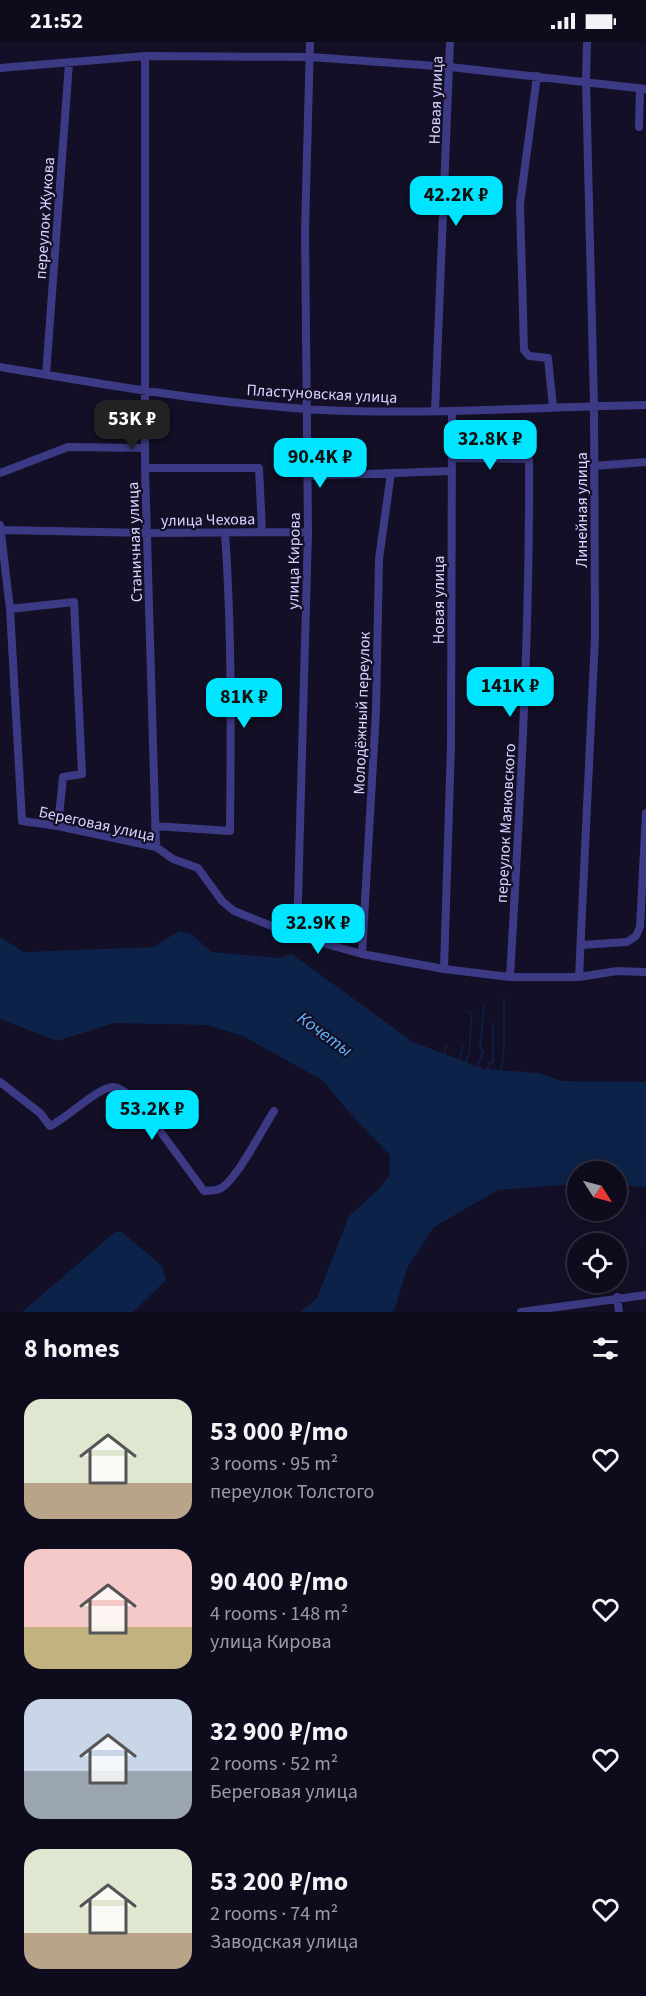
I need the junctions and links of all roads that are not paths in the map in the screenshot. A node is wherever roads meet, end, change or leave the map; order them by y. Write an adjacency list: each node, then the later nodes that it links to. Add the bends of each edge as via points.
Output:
1 (310, 42): 5 (street, улица Кирова)
2 (450, 42): 7 (street, Новая улица)
3 (587, 42): 10 (street, Линейная улица)
4 (145, 56): 5 (street); 6 (street); 15 (street, Станичная улица)
5 (310, 57): 7 (street); 19 (street, улица Кирова, via 305,231)
6 (69, 63): 8 (street); 14 (street, переулок Жукова)
7 (450, 66): 9 (street); 20 (street, Новая улица)
8 (0, 68)
9 (537, 76): 10 (street); 18 (street, via 520,204 524,350 529,357 548,358)
10 (586, 82): 11 (street); 17 (street, Линейная улица)
11 (643, 88): 12 (street)
12 (639, 127)
13 (0, 367): 14 (street, Пластуновская улица)
14 (46, 375): 15 (street, Пластуновская улица)
15 (145, 392): 19 (street, Пластуновская улица); 22 (street, Станичная улица)
16 (646, 405): 17 (street, Пластуновская улица)
17 (594, 406): 18 (street, Пластуновская улица); 25 (street, Линейная улица)
18 (553, 408): 21 (street, Пластуновская улица)
19 (306, 409): 20 (street, Пластуновская улица); 30 (street, улица Кирова)
20 (435, 411): 21 (street, Пластуновская улица)
21 (452, 412): 23 (street, Новая улица)
22 (145, 448): 26 (street, Станичная улица); 28 (street, via 68,447)
23 (452, 458): 27 (street, Новая улица); 46 (street, переулок Маяковского, via 529,459 529,568)
24 (646, 462): 25 (street)
25 (594, 466): 42 (street, Линейная улица, via 595,637)
26 (145, 468): 32 (street, via 260,468); 34 (street, Станичная улица)
27 (452, 471): 29 (street); 44 (street, Новая улица, via 451,744)
28 (0, 473)
29 (391, 473): 30 (street); 43 (street, Молодёжный переулок, via 379,559 376,711)
30 (307, 477): 33 (street, улица Кирова)
31 (1, 527): 34 (street, улица Чехова); 36 (street, Береговая улица)
32 (262, 532): 33 (street, улица Чехова); 35 (street, улица Чехова)
33 (308, 532): 41 (street, улица Кирова)
34 (147, 533): 35 (street, улица Чехова); 39 (street, Станичная улица)
35 (225, 533): 39 (street, via 232,684 230,831)
36 (10, 609): 38 (street, Береговая улица, via 22,821); 38 (street, via 74,602 82,774 63,777)
37 (646, 813): 42 (street, via 640,927 636,936 627,942)
38 (58, 826): 40 (street, Береговая улица)
39 (155, 826): 40 (street, Станичная улица)
40 (156, 847): 41 (street, Береговая улица, via 173,860 198,868 234,911)
41 (297, 936): 43 (street, Береговая улица)
42 (581, 945): 47 (street, Линейная улица)
43 (362, 954): 44 (street, Береговая улица)
44 (444, 969): 46 (street, Береговая улица)
45 (646, 972): 47 (street, Береговая улица, via 617,971)
46 (510, 977): 47 (street, Береговая улица)
47 (579, 977)
48 (0, 1082): 49 (street, via 40,1113 50,1126 103,1089 114,1087 124,1091 138,1101 204,1191 218,1190 227,1184)
49 (273, 1111)
50 (646, 1295): 51 (street)
51 (617, 1298): 52 (street); 54 (street)
52 (548, 1310): 53 (street)
53 (521, 1312)
54 (619, 1312)

